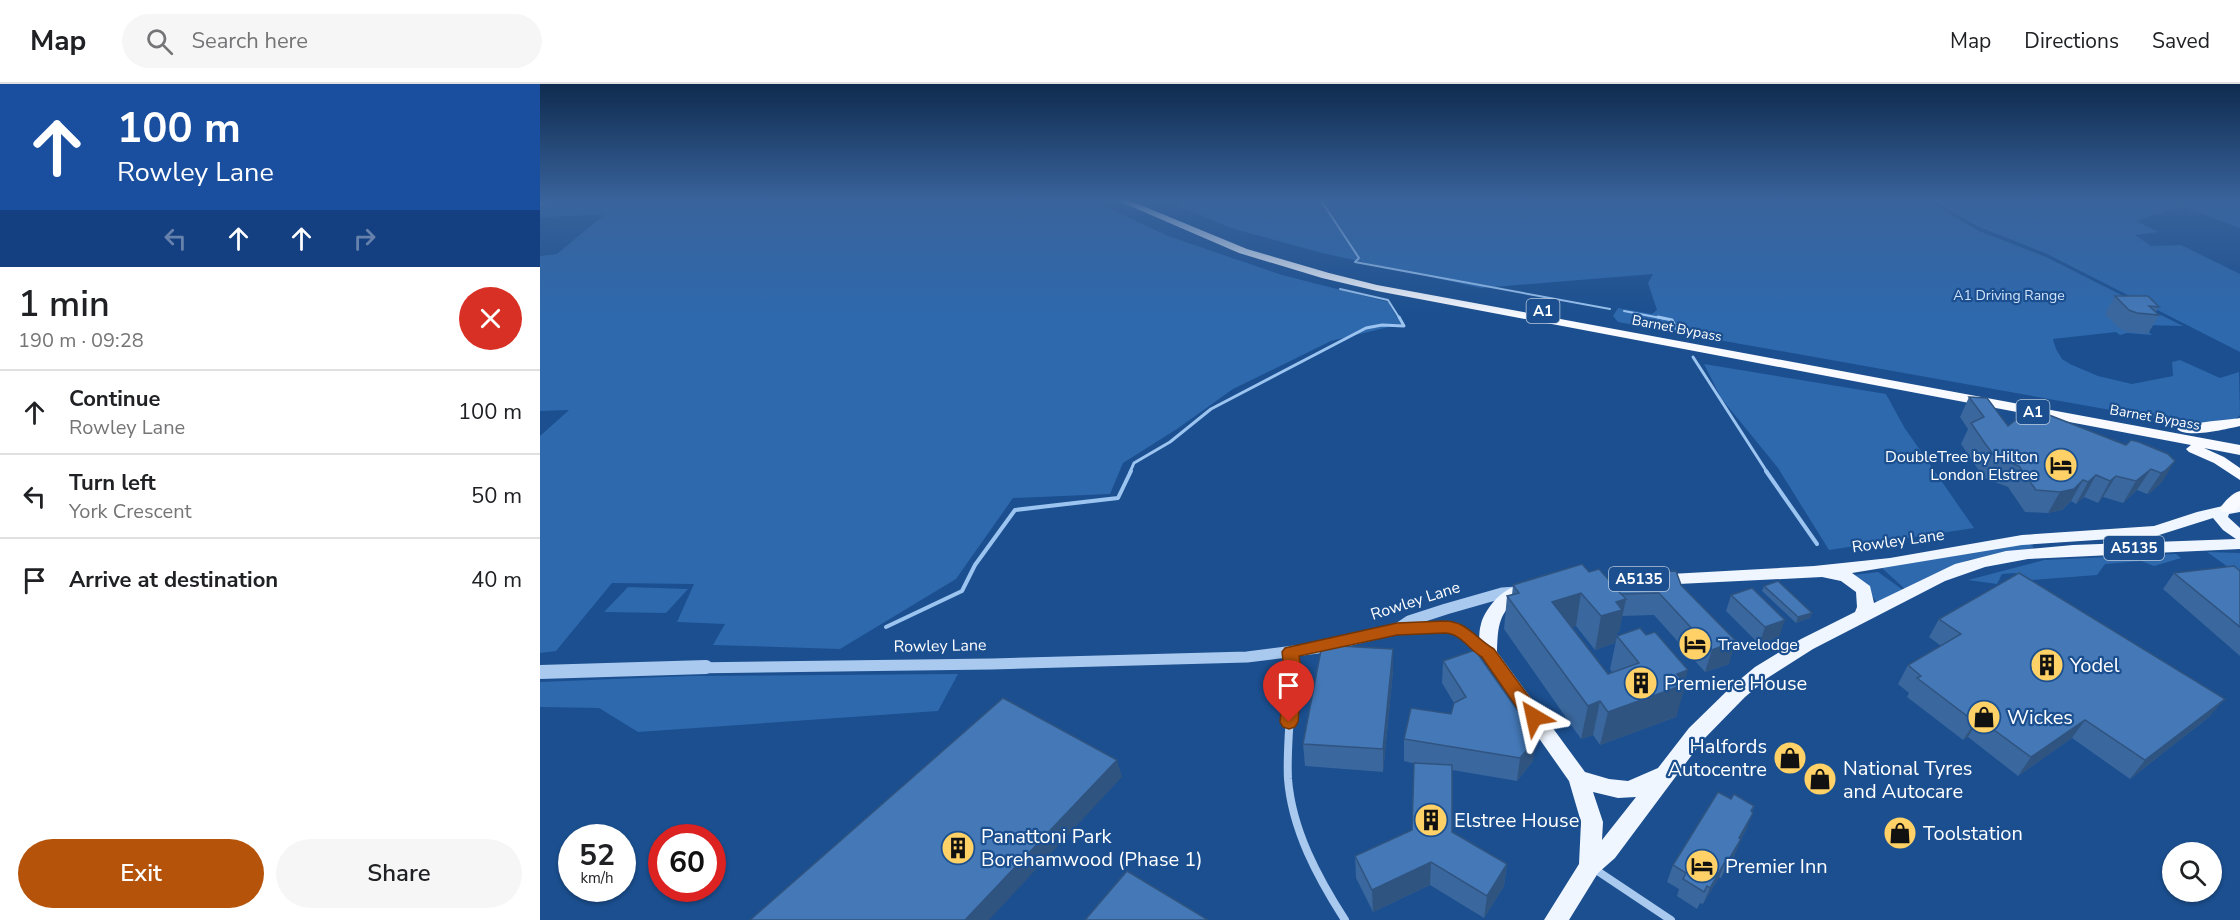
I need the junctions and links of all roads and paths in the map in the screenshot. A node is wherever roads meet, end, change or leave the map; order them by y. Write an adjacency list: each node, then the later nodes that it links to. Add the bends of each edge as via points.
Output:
1 (1214, 238): 5 (highway, Barnet Bypass / A1, via 1304,269 1377,288)
2 (1238, 238): 4 (highway, Barnet Bypass / A1, via 1386,281)
3 (2240, 422): 4 (highway)
4 (2184, 429): 6 (highway, Barnet Bypass / A1)
5 (2164, 436): 7 (highway, Barnet Bypass / A1); 8 (highway, via 2219,460)
6 (2240, 439)
7 (2240, 450)
8 (2240, 475)
9 (2233, 506): 10 (main road, via 2220,516); 12 (main road, Rowley Lane / A5135, via 2156,531 2022,540)
10 (2240, 535)
11 (2240, 544): 16 (main road, A5135, via 2004,555 1957,569)
12 (1814, 572): 13 (main road, Rowley Lane / A5135); 16 (main road, A5135, via 1856,582 1867,600)
13 (1641, 579)
14 (1544, 586): 15 (main road, Rowley Lane)
15 (1519, 592): 17 (street, Rowley Lane, via 1446,609); 19 (main road, via 1505,600 1494,616 1488,632)
16 (1862, 616): 21 (main road, A5135, via 1808,644 1753,680 1714,715)
17 (1397, 629): 18 (street, Rowley Lane); 19 (street, via 1454,627)
18 (1290, 652): 20 (street, Rowley Lane, via 1150,660); 24 (street, via 1291,794 1310,855)
19 (1488, 653): 22 (main road, A5135)
20 (540, 672)
21 (1668, 770): 22 (main road, A5135, via 1629,791); 23 (main road, A5135, via 1607,851)
22 (1578, 778): 23 (main road, A5135, via 1592,822)
23 (1590, 866): 25 (main road, A5135); 26 (street)
24 (1345, 920)
25 (1556, 920)
26 (1671, 920)

